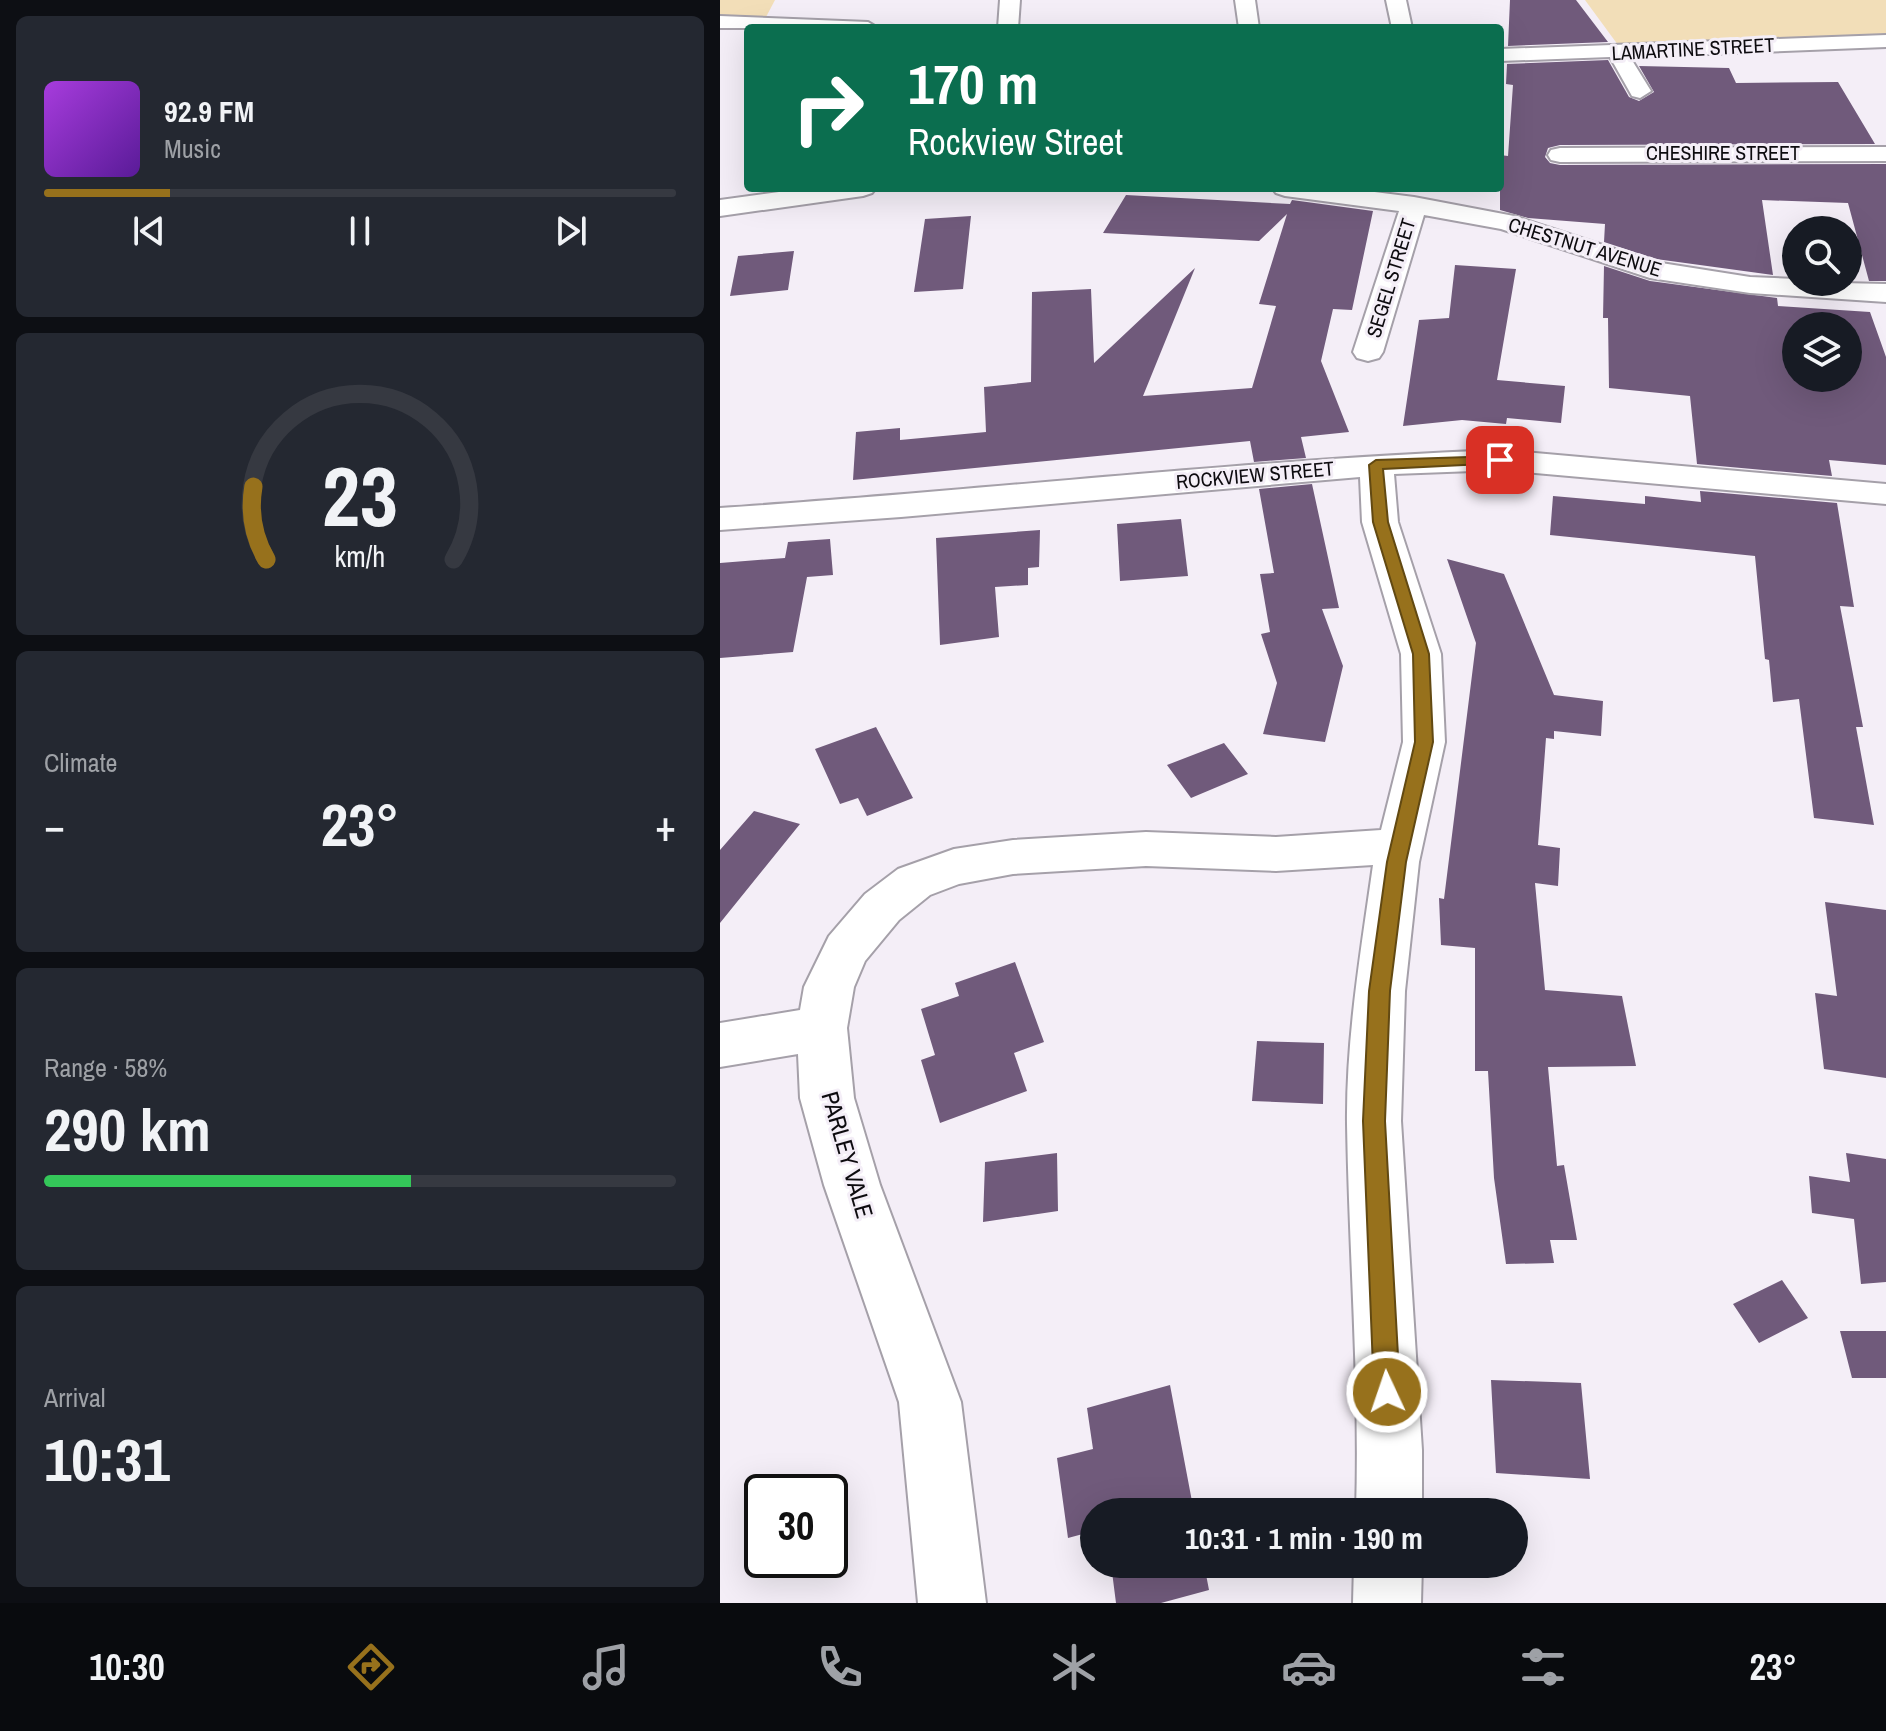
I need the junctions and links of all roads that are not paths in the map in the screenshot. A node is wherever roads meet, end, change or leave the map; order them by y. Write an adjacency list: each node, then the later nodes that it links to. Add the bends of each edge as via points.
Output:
1 (1010, 0): 7 (street)
2 (1245, 0): 8 (street)
3 (1396, 0): 9 (street)
4 (829, 18): 5 (street); 6 (street)
5 (720, 22)
6 (852, 24)
7 (1008, 24)
8 (1248, 24)
9 (1401, 24)
10 (1886, 41): 11 (street, LAMARTINE STREET)
11 (1617, 52): 12 (street, LAMARTINE STREET); 13 (street)
12 (1504, 55)
13 (1640, 91)
14 (1886, 154): 15 (street, CHESHIRE STREET)
15 (1560, 155)
16 (834, 192): 19 (street)
17 (1346, 192): 18 (street, CHESTNUT AVENUE)
18 (1414, 205): 20 (street, CHESTNUT AVENUE, via 1535,230 1650,270 1750,285); 21 (street, SEGEL STREET)
19 (720, 208)
20 (1886, 293)
21 (1368, 352)
22 (1376, 465): 23 (street, ROCKVIEW STREET, via 1500,460); 24 (street, ROCKVIEW STREET); 25 (street, via 1380,522 1421,654 1424,742)
23 (1885, 497)
24 (720, 519)
25 (1400, 846): 26 (street, PARLEY VALE, via 1276,854 1146,849 1013,857 954,867 914,882 882,907 846,950 829,987); 28 (street, via 1380,991 1374,1121)
26 (822, 1028): 27 (street); 30 (street, PARLEY VALE, via 827,1098 852,1185 930,1402)
27 (720, 1045)
28 (1389, 1498)
29 (1388, 1578): 31 (street)
30 (952, 1603)
31 (1387, 1603)

